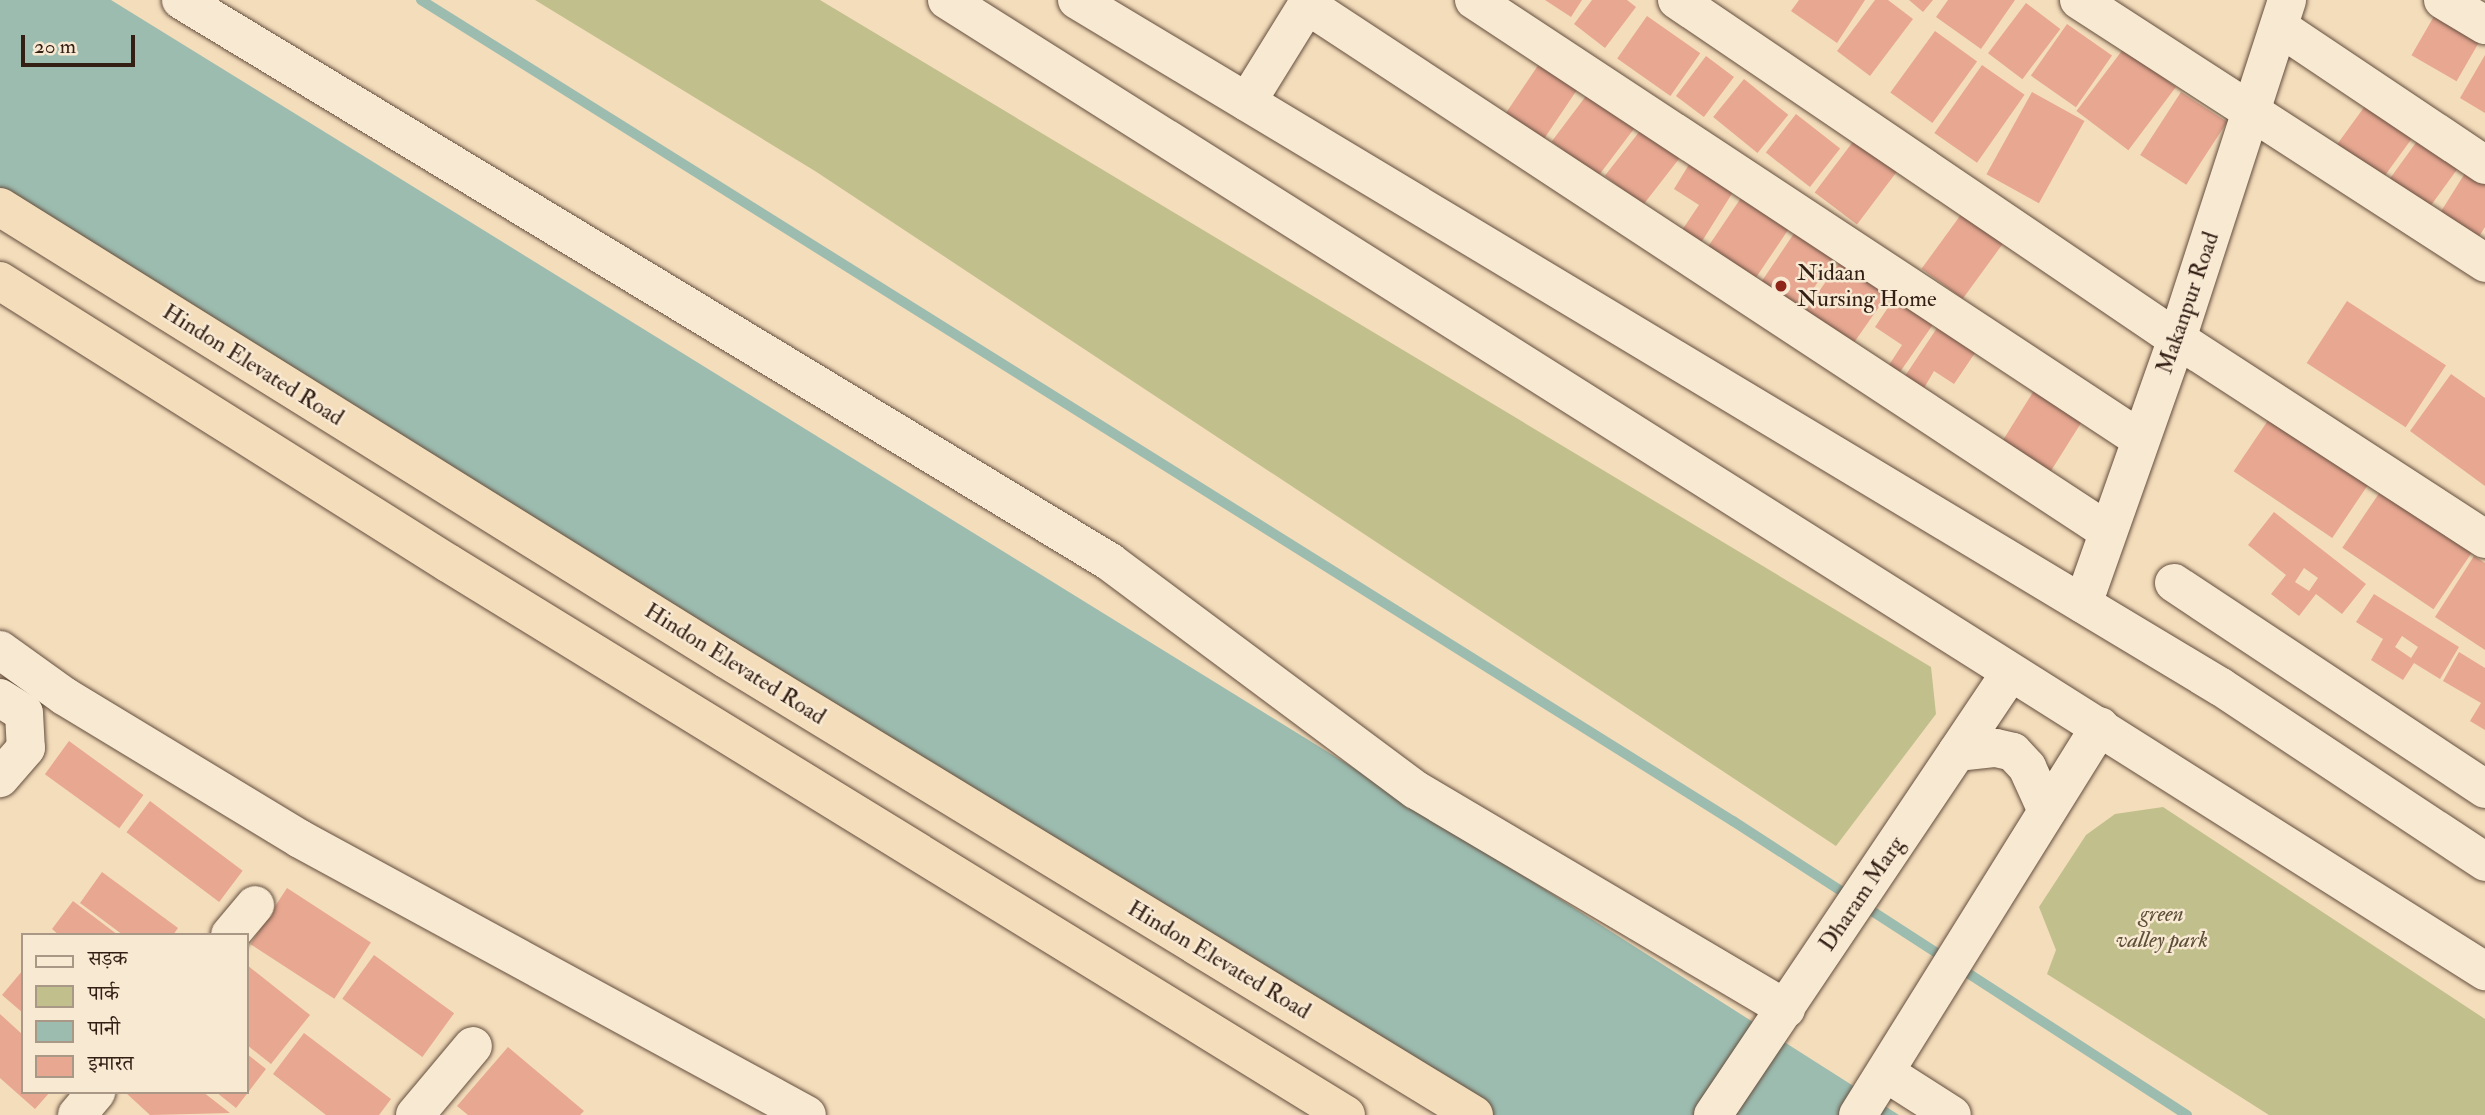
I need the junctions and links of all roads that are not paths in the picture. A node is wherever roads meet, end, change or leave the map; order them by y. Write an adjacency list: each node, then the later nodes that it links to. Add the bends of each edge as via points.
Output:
1 (181, 0): 35 (street, via 1110,562 1416,790)
2 (947, 0): 24 (street)
3 (1077, 0): 11 (street)
4 (1474, 0): 18 (street)
5 (2079, 0): 12 (street)
6 (2443, 0): 10 (street)
7 (1683, 2): 17 (street)
8 (1309, 3): 11 (street); 19 (street)
9 (2283, 13): 12 (street, Makanpur Road); 13 (street)
10 (2485, 25)
11 (1247, 102): 22 (street)
12 (2253, 110): 15 (street); 17 (street, Makanpur Road)
13 (2485, 165)
14 (0, 207): 43 (highway, Hindon Elevated Road, via 714,652)
15 (2485, 263)
16 (0, 281): 42 (highway, via 448,563)
17 (2178, 339): 18 (street, Makanpur Road); 20 (street)
18 (2140, 439): 19 (street, Makanpur Road)
19 (2107, 531): 22 (street, Makanpur Road)
20 (2485, 539)
21 (2174, 583): 29 (street)
22 (2083, 604): 31 (street, via 2221,687)
23 (0, 650): 41 (street, via 64,696 300,839)
24 (2010, 673): 26 (street); 27 (street, Dharam Marg)
25 (0, 698): 28 (street, via 24,713 26,748)
26 (2101, 726): 30 (street); 34 (street)
27 (1957, 752): 30 (street, via 1996,748 2013,752 2027,767); 35 (street, Dharam Marg)
28 (0, 778)
29 (2485, 789)
30 (2047, 811): 38 (street)
31 (2485, 862)
32 (255, 905): 33 (street)
33 (232, 933)
34 (2485, 971)
35 (1782, 1013): 44 (street, Dharam Marg)
36 (473, 1046): 40 (street)
37 (94, 1094): 39 (street)
38 (1873, 1094): 45 (street)
39 (77, 1115)
40 (415, 1115)
41 (807, 1115)
42 (1346, 1115)
43 (1474, 1115)
44 (1713, 1115)
45 (1952, 1115)

